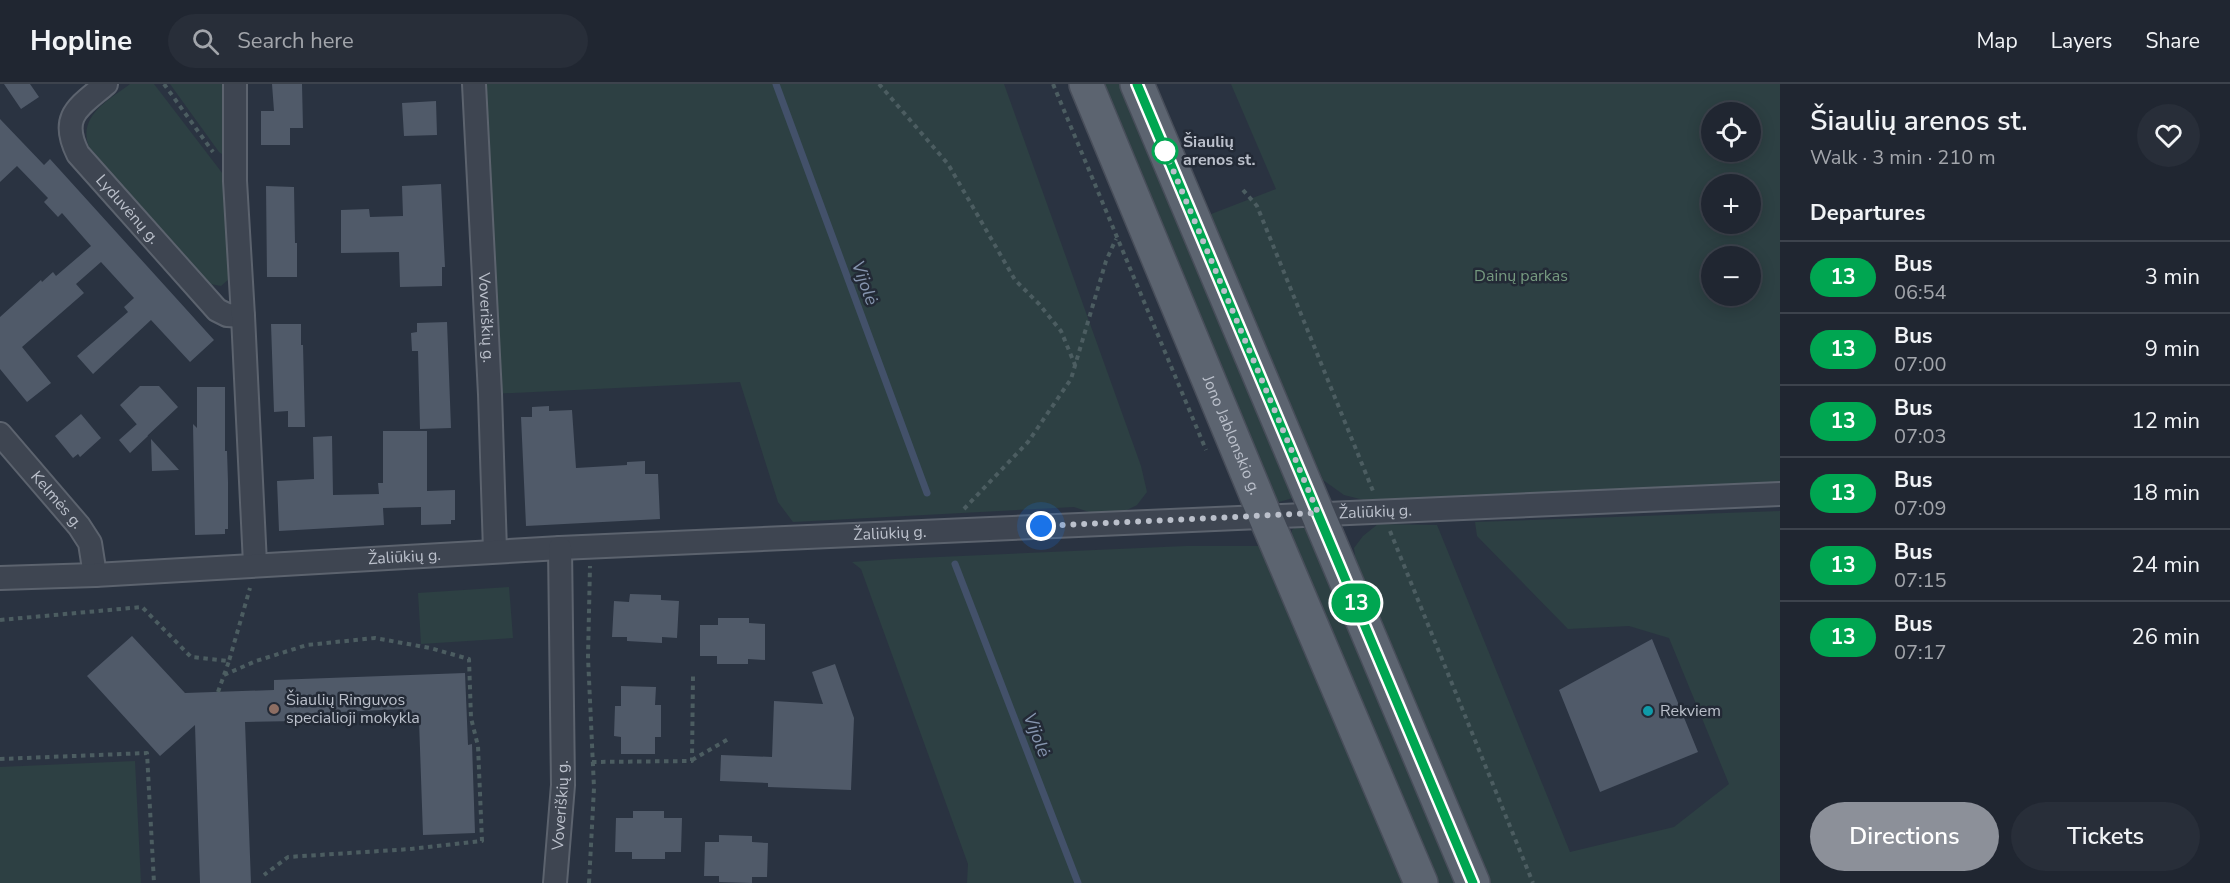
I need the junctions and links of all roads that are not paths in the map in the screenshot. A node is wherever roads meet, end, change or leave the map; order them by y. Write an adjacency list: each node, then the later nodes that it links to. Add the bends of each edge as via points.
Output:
1 (106, 84): 6 (street, Lyduvėnų g., via 76,110 70,123 70,138 78,154 217,310)
2 (235, 84): 6 (street, via 235,181)
3 (474, 84): 12 (street, Voveriškių g.)
4 (1086, 84): 10 (main road, Jono Jablonskio g.)
5 (1137, 84): 9 (main road)
6 (243, 316): 13 (street)
7 (0, 434): 14 (street, Kelmės g., via 79,526 90,543)
8 (1780, 494): 9 (street, Žaliūkių g.)
9 (1318, 513): 10 (street, Žaliūkių g.); 18 (main road)
10 (1265, 516): 11 (street, Žaliūkių g.); 17 (main road, Jono Jablonskio g.)
11 (560, 548): 12 (street, Žaliūkių g.); 16 (street, Voveriškių g., via 563,785)
12 (495, 551): 13 (street, Žaliūkių g.)
13 (254, 572): 14 (street, Žaliūkių g.)
14 (94, 575): 15 (street, Žaliūkių g.)
15 (0, 578)
16 (555, 883)
17 (1421, 883)
18 (1473, 883)

